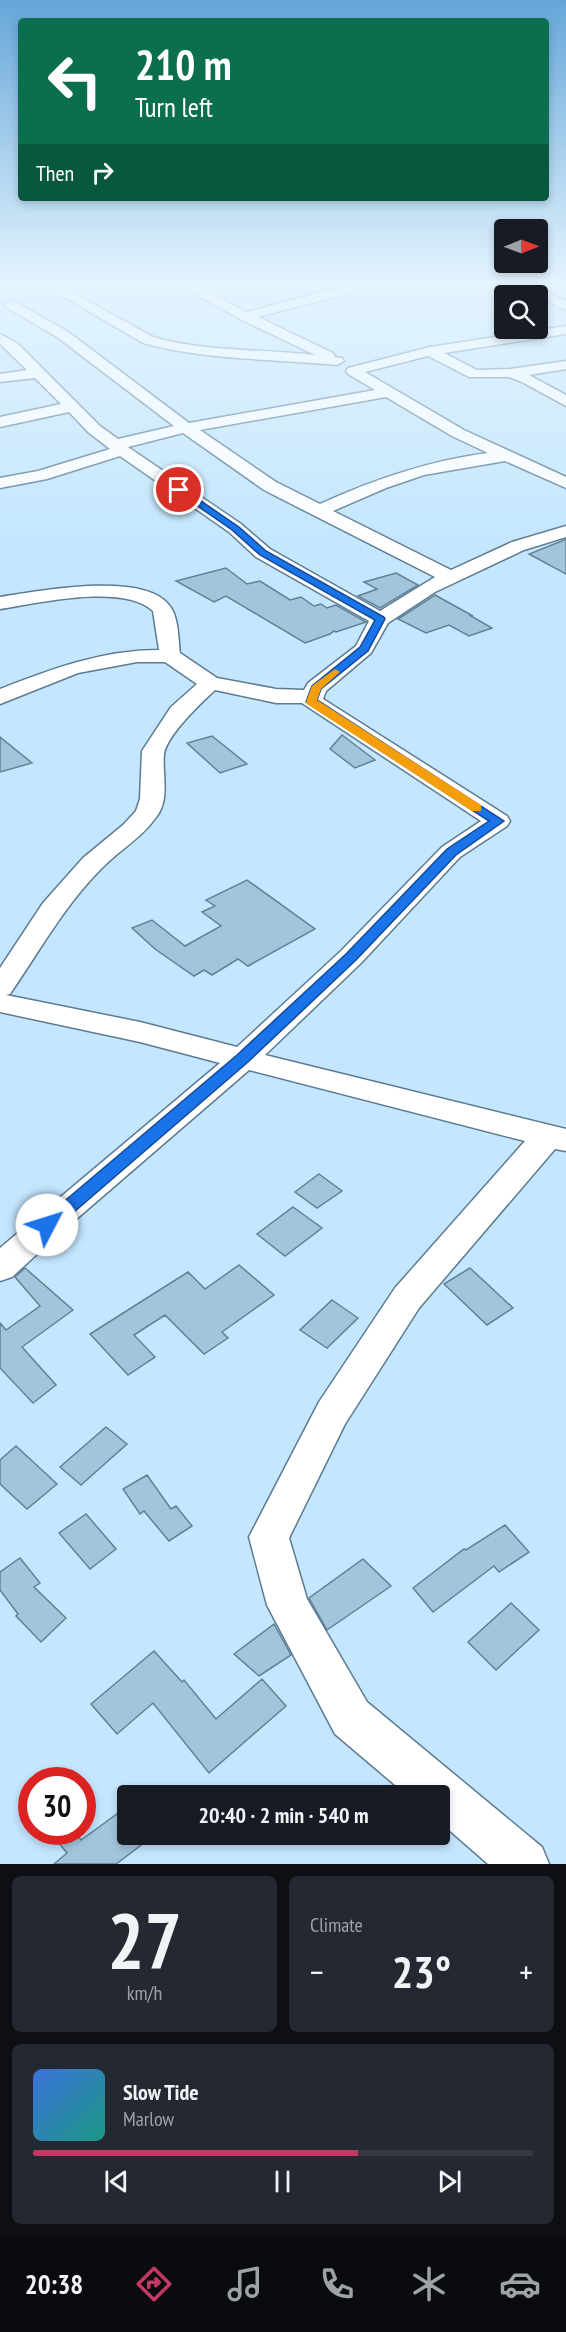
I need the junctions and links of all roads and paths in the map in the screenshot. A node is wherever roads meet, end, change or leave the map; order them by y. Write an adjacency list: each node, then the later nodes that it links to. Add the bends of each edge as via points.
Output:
1 (109, 370): 13 (street)
2 (357, 370): 5 (street)
3 (466, 370): 7 (street, via 474,374)
4 (531, 370): 7 (street)
5 (353, 371): 9 (street)
6 (36, 372): 8 (street); 11 (street)
7 (510, 373): 10 (street)
8 (0, 378)
9 (389, 392): 13 (street); 15 (street)
10 (566, 401)
11 (71, 407): 12 (street); 14 (street)
12 (0, 422)
13 (186, 428): 14 (street); 18 (street, via 270,486)
14 (118, 447): 16 (street, via 41,475); 22 (street, via 235,528 263,553)
15 (505, 456): 17 (street); 18 (street, via 419,470)
16 (0, 483)
17 (566, 483)
18 (320, 511): 20 (street)
19 (566, 531): 20 (street, via 518,546)
20 (451, 578): 22 (street)
21 (0, 603): 23 (street, via 90,591 139,594 156,601 163,610)
22 (380, 619): 26 (street, via 364,649 316,688)
23 (170, 656): 24 (street); 25 (street, via 137,656 73,668)
24 (210, 683): 26 (street, via 276,696); 27 (street, via 179,712 153,752 152,799 147,813 92,863 52,909)
25 (0, 697)
26 (312, 697): 29 (street, via 311,702 498,821 451,852 351,957)
27 (0, 988)
28 (0, 1003): 29 (street, via 140,1032)
29 (243, 1059): 30 (street); 31 (street)
30 (557, 1138): 32 (street, via 407,1298 332,1413 268,1537 288,1605 351,1718)
31 (0, 1268)
32 (525, 1864)

